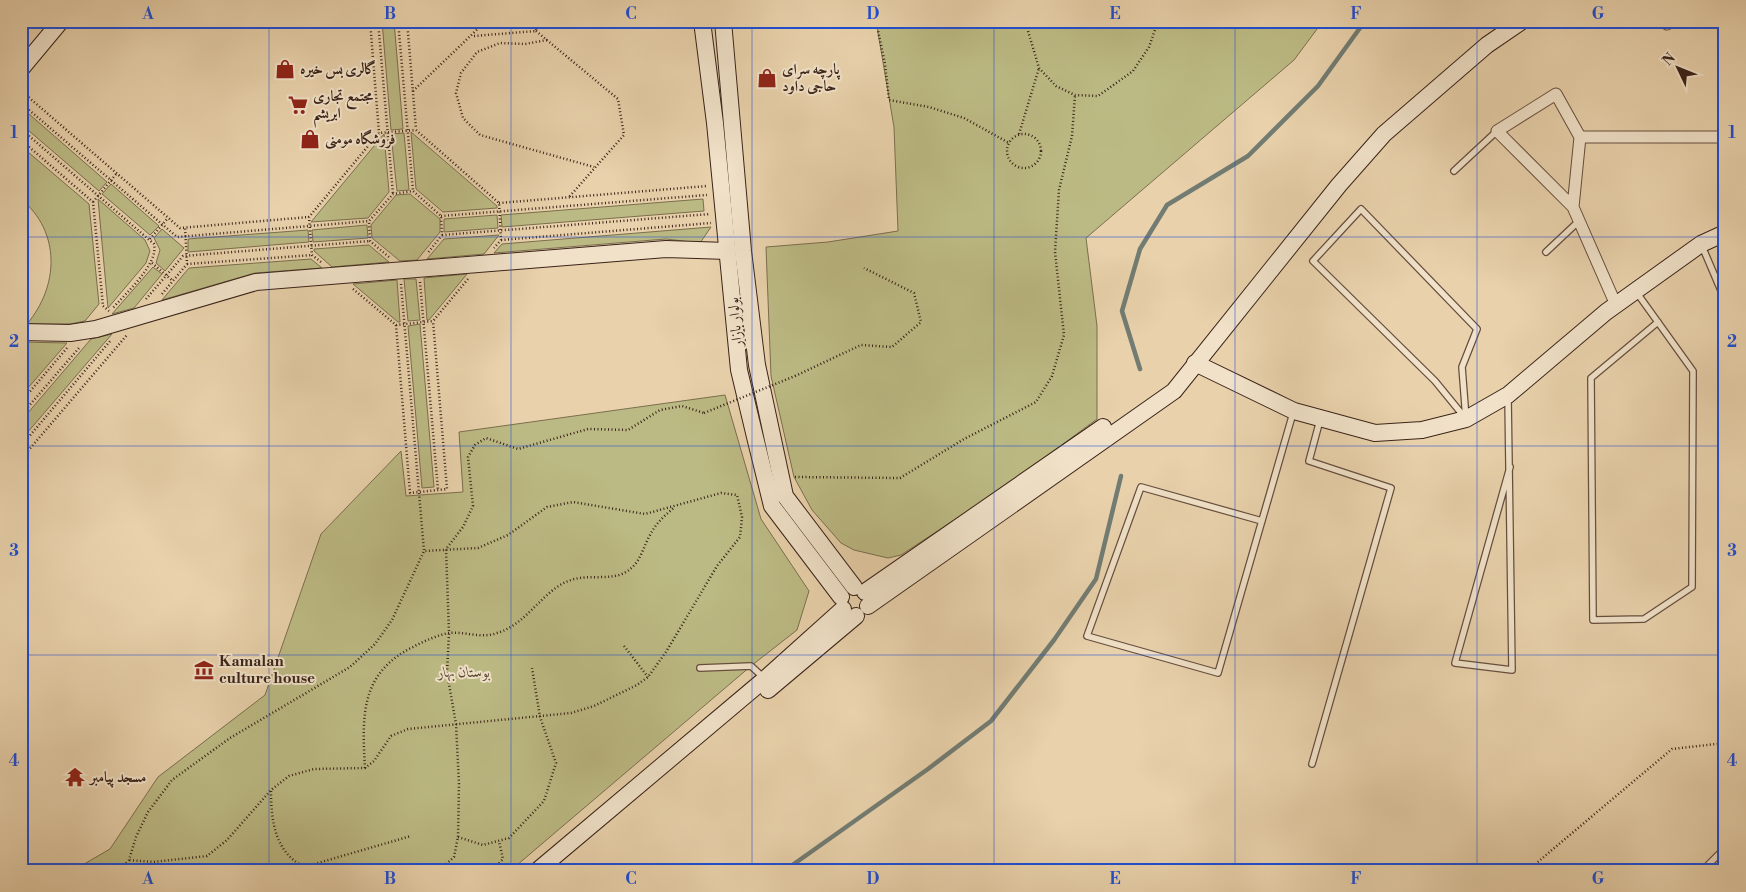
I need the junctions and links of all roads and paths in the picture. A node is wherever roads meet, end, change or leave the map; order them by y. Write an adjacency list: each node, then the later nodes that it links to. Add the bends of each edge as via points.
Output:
1 (61, 21): 17 (street)
2 (370, 21): 28 (path)
3 (378, 21): 27 (path)
4 (398, 21): 24 (path)
5 (407, 21): 19 (path)
6 (486, 21): 15 (path)
7 (536, 21): 14 (path)
8 (702, 21): 68 (street, بولوار بازار)
9 (723, 21): 118 (street, via 743,251 756,356 785,496)
10 (876, 21): 33 (path, via 889,100 964,118)
11 (1025, 21): 18 (path)
12 (1158, 21): 21 (path, via 1149,47 1132,71 1098,96)
13 (1522, 21): 101 (street, via 1487,46 1384,134)
14 (536, 31): 15 (path); 16 (path)
15 (473, 36): 19 (path)
16 (547, 40): 34 (path, via 618,99 624,135); 34 (path, via 525,44 500,43 477,52 461,73 456,93 463,118 480,135)
17 (21, 68)
18 (1039, 68): 21 (path, via 1056,86); 29 (path)
19 (413, 91): 25 (path)
20 (26, 95): 36 (path)
21 (1075, 95): 111 (path, via 1072,136 1059,190 1055,252 1064,335 1052,376 1036,402 964,439 900,478)
22 (21, 103): 37 (path)
23 (21, 128): 42 (path)
24 (408, 130): 25 (path); 27 (path); 39 (path)
25 (416, 130): 45 (path)
26 (1498, 131): 30 (street, via 1556,94); 35 (lane); 46 (street)
27 (388, 132): 28 (path); 40 (path)
28 (379, 133): 50 (path)
29 (1019, 134): 33 (path); 33 (path, via 1031,135 1040,142 1041,154 1036,164 1025,168 1014,164 1008,155)
30 (1580, 137): 31 (street); 46 (street)
31 (1725, 137)
32 (21, 140): 44 (path)
33 (1009, 143)
34 (594, 167): 43 (path)
35 (1454, 171)
36 (117, 174): 37 (path); 51 (path)
37 (111, 180): 42 (path); 55 (path)
38 (713, 186): 43 (path)
39 (412, 191): 40 (path); 49 (path)
40 (393, 194): 53 (path)
41 (714, 194): 47 (path)
42 (98, 195): 44 (path); 62 (path)
43 (569, 197): 45 (path)
44 (93, 202): 89 (path, via 103,306)
45 (499, 203): 47 (path)
46 (1574, 207): 52 (street)
47 (499, 211): 49 (path); 58 (path)
48 (715, 214): 58 (path)
49 (442, 216): 61 (path)
50 (309, 217): 56 (path); 57 (path)
51 (168, 218): 55 (path); 57 (path, via 180,228)
52 (1579, 220): 69 (lane); 88 (street)
53 (369, 222): 56 (path); 64 (path)
54 (715, 223): 63 (path)
55 (163, 224): 60 (path, via 177,237); 62 (path)
56 (310, 226): 60 (path); 66 (path)
57 (184, 227): 60 (path)
58 (500, 231): 61 (path); 63 (path)
59 (1725, 233): 65 (street)
60 (185, 236): 71 (path)
61 (442, 236): 72 (path)
62 (150, 239): 74 (path, via 156,251)
63 (501, 240): 67 (path)
64 (370, 241): 66 (path); 73 (path)
65 (1701, 244): 84 (street); 86 (lane)
66 (311, 246): 70 (path); 71 (path)
67 (492, 250)
68 (728, 251): 96 (street, via 666,249 256,282 96,329 70,333); 118 (street, بولوار بازار, via 739,370 772,506)
69 (1546, 252)
70 (312, 254): 75 (path); 76 (path)
71 (187, 256): 75 (path); 79 (path, via 183,256)
72 (421, 260)
73 (396, 262)
74 (152, 263): 79 (path); 89 (path)
75 (187, 264): 82 (path)
76 (323, 264)
77 (864, 268): 116 (path, bridge, via 914,293 921,322 892,347 861,345 704,413 682,406 660,410 628,430 588,429 518,449 486,438 468,457 473,506 463,527)
78 (473, 273): 91 (path)
79 (166, 275): 82 (path); 87 (path)
80 (420, 277): 92 (path)
81 (400, 279): 95 (path)
82 (173, 281): 85 (path)
83 (346, 283): 94 (path)
84 (1635, 291): 88 (street); 93 (lane)
85 (160, 296)
86 (1725, 300)
87 (144, 301)
88 (1616, 305): 102 (street)
89 (110, 312): 90 (path)
90 (104, 318)
91 (432, 321): 92 (path); 112 (path, via 447,489)
92 (424, 322): 95 (path); 112 (path)
93 (1658, 322): 93 (lane, via 1693,371 1692,587 1644,618 1593,620 1591,378)
94 (396, 324): 95 (path); 113 (path, via 410,493)
95 (404, 324): 113 (path)
96 (21, 332)
97 (128, 334): 109 (path)
98 (113, 338): 108 (path)
99 (73, 341): 103 (path)
100 (80, 346): 105 (path)
101 (1195, 363): 104 (street); 118 (street)
102 (1508, 395): 107 (street); 110 (lane)
103 (21, 402)
104 (1294, 411): 106 (street); 115 (lane)
105 (21, 415)
106 (1320, 418): 107 (street, via 1375,434 1422,430); 128 (lane, via 1309,461 1391,488)
107 (1466, 419): 107 (lane, via 1462,367 1477,329 1361,209 1313,261 1435,381)
108 (21, 446)
109 (21, 459)
110 (1510, 468): 110 (lane, via 1512,670 1455,662)
111 (794, 476)
112 (438, 490): 113 (path)
113 (418, 492): 117 (path)
114 (677, 505): 116 (path, via 645,514 573,502 547,508 508,535 478,548); 119 (path, via 661,518 641,559 626,572 612,577 586,576 568,581 513,626 497,634); 123 (path, via 721,493 737,495 742,517 740,537 717,566)
115 (1262, 521): 115 (lane, via 1218,673 1087,636 1141,486)
116 (446, 549): 117 (path); 119 (path)
117 (424, 551): 135 (path, via 392,620 375,644 350,667 230,738 172,780 148,812)
118 (855, 601): 124 (street); 142 (street)
119 (449, 633): 126 (path, via 447,673); 129 (path, via 405,651 384,666 372,685 364,708)
120 (624, 646): 123 (path)
121 (532, 668): 125 (path)
122 (700, 668): 124 (lane, via 751,666)
123 (648, 677): 125 (path, via 620,695 594,706 571,714)
124 (765, 679): 141 (street)
125 (540, 717): 126 (path); 133 (path, via 556,763 551,781 544,801 528,820 509,838)
126 (456, 724): 129 (path, via 408,729 391,736 374,761); 132 (path)
127 (1725, 743): 143 (path, via 1672,749)
128 (1312, 764)
129 (365, 768): 130 (path, via 314,769 289,776)
130 (271, 790): 131 (path, via 271,816 278,841 292,861 304,867); 135 (path, via 227,840 207,856 153,862)
131 (411, 836)
132 (458, 837): 133 (path, via 483,845); 139 (path, via 454,857)
133 (499, 841): 140 (path, via 503,859)
134 (1725, 848): 144 (lane)
135 (129, 860): 138 (path)
136 (21, 862): 137 (path)
137 (30, 871)
138 (119, 871)
139 (438, 871)
140 (492, 871)
141 (537, 871)
142 (554, 871)
143 (1527, 871)
144 (1702, 871)

